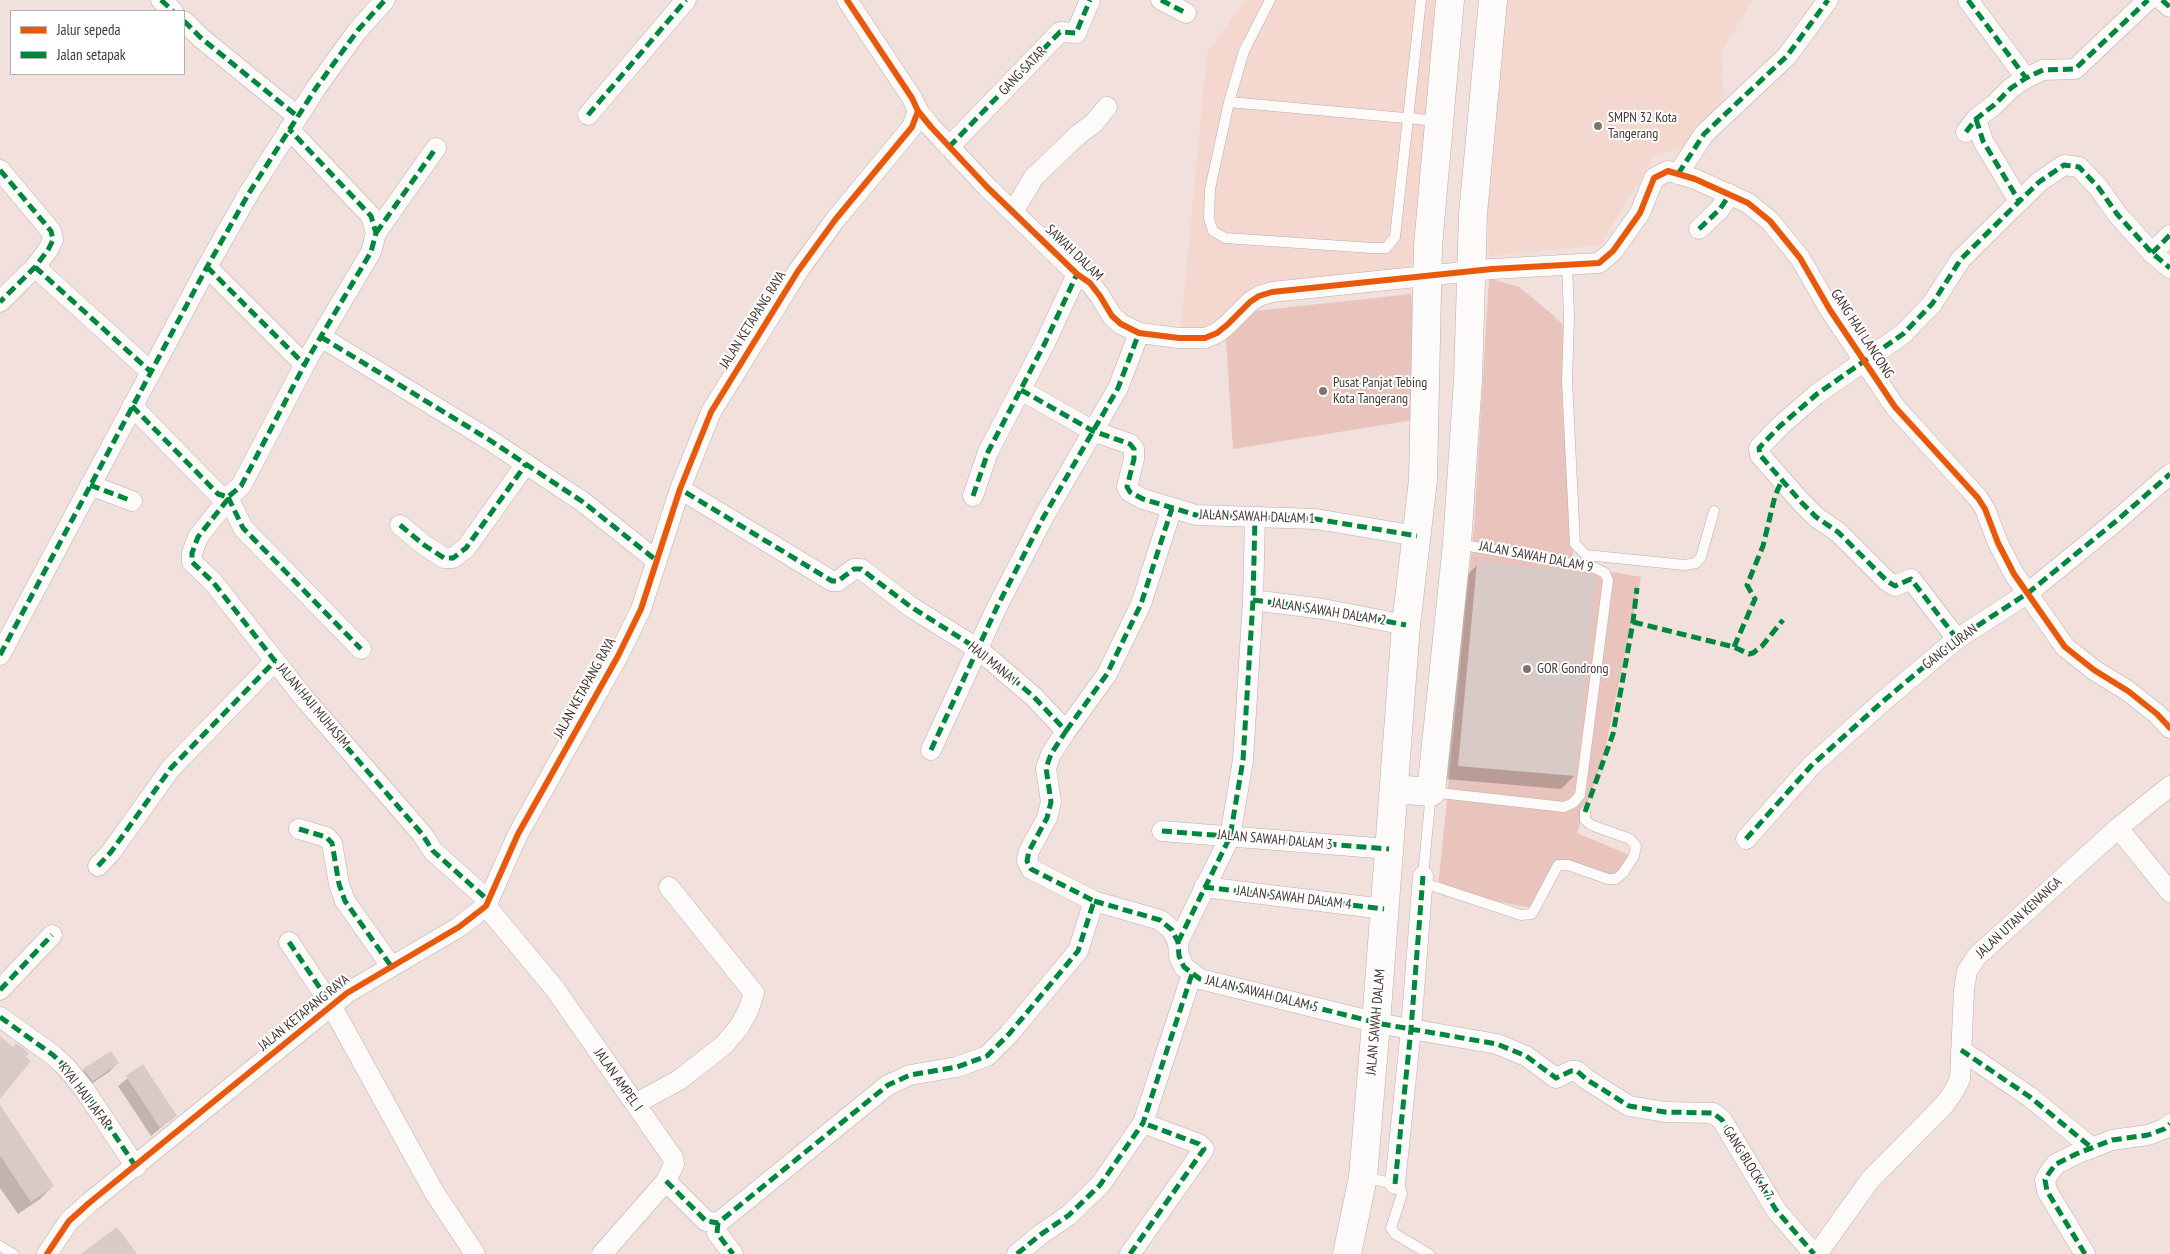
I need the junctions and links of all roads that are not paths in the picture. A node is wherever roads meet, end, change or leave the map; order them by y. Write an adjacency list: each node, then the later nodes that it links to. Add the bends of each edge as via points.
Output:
1 (161, 0): 16 (street)
2 (385, 0): 26 (street, via 358,30)
3 (686, 0): 23 (street)
4 (1090, 0): 27 (street, GANG SATAR, via 1076,33 1060,32)
5 (1161, 0): 17 (street)
6 (1270, 0): 20 (lane, via 1244,51)
7 (1421, 0): 24 (lane)
8 (1450, 0): 25 (street)
9 (1493, 0): 35 (street)
10 (1828, 0): 30 (street, via 1787,56 1704,134)
11 (1968, 0): 19 (street)
12 (2148, 0): 19 (street, via 2075,69 2043,70)
13 (2162, 0): 15 (street)
14 (850, 1): 22 (street)
15 (2170, 7)
16 (172, 10)
17 (1186, 13)
18 (185, 22): 26 (street)
19 (2026, 78): 32 (street, via 1971,126)
20 (1230, 102): 24 (lane); 24 (lane, via 1210,189 1209,219 1213,232 1225,238 1386,248 1395,237 1398,222)
21 (1107, 107): 33 (street, via 1094,123 1034,177)
22 (918, 111): 27 (street, SAWAH DALAM); 61 (street, JALAN KETAPANG RAYA, via 912,127 835,220 754,340 711,412)
23 (588, 115)
24 (1408, 118): 25 (lane)
25 (1438, 121): 34 (street)
26 (293, 122): 37 (street, via 371,216); 42 (street)
27 (949, 147): 33 (street, SAWAH DALAM)
28 (436, 148): 37 (street)
29 (0, 170): 41 (street, via 51,231 53,240)
30 (1678, 174): 31 (street, GANG HAJI LANCONG); 40 (street, GANG HAJI LANCONG, via 1668,171 1654,178 1640,213 1606,259 1598,263)
31 (1730, 194): 36 (street); 50 (street, GANG HAJI LANCONG, via 1748,203 1770,221 1800,258 1830,310)
32 (2019, 201): 39 (street, via 2064,165 2079,167); 50 (street, via 1961,259 1932,304 1909,328)
33 (1012, 212): 45 (street, SAWAH DALAM)
34 (1434, 213): 35 (street); 46 (street)
35 (1469, 214): 44 (street)
36 (1699, 229)
37 (376, 233): 49 (street, via 371,252)
38 (2170, 235): 39 (street)
39 (2152, 253): 43 (street)
40 (1567, 265): 44 (street, GANG HAJI LANCONG); 66 (lane, via 1567,381 1575,544 1586,555 1685,565 1696,563 1701,557)
41 (35, 267): 47 (street); 52 (street)
42 (207, 267): 51 (street); 52 (street)
43 (2170, 268)
44 (1465, 272): 46 (street, SAWAH DALAM); 54 (street)
45 (1077, 274): 48 (street, SAWAH DALAM, via 1095,290 1112,316); 55 (street)
46 (1431, 276): 48 (street, SAWAH DALAM, via 1272,292 1250,302 1228,325 1205,338); 53 (street)
47 (0, 302)
48 (1139, 334): 57 (street, via 1118,388)
49 (322, 337): 51 (street); 58 (street)
50 (1866, 361): 72 (street, GANG HAJI LANCONG, via 1895,407 1978,498 2014,574); 75 (street, via 1817,394 1780,426 1759,448 1760,455 1816,517 1838,532 1887,581 1895,586 1911,579)
51 (304, 364): 63 (street, via 240,486)
52 (151, 372): 56 (street)
53 (1426, 378): 54 (street); 69 (street, via 1423,480)
54 (1468, 379): 70 (street)
55 (1022, 390): 57 (street); 62 (street, via 988,452)
56 (132, 406): 60 (street); 63 (street, via 218,494)
57 (1093, 431): 65 (street, JALAN SAWAH DALAM 1, via 1130,444 1134,449 1127,481 1130,492); 77 (street, via 1043,518)
58 (526, 464): 68 (street, via 466,548 453,558 444,558); 71 (street, via 583,502)
59 (2170, 474): 72 (street, GANG LURAN)
60 (90, 485): 64 (street); 78 (street)
61 (680, 489): 71 (street, JALAN KETAPANG RAYA); 77 (street, HAJI MANA I, via 832,581 838,581 854,569 861,569 911,607)
62 (972, 496)
63 (228, 498): 76 (street, via 243,528); 79 (street, JALAN HAJI MUHASIM, via 198,537 192,562 213,582)
64 (132, 501)
65 (1172, 508): 67 (street, JALAN SAWAH DALAM 1, via 1196,515); 81 (street, via 1141,604 1107,674)
66 (1714, 511)
67 (1255, 517): 69 (street, JALAN SAWAH DALAM 1, via 1316,519); 73 (street)
68 (400, 525)
69 (1417, 536): 74 (street)
70 (1457, 544): 84 (street); 84 (lane, JALAN SAWAH DALAM 9, via 1596,568 1605,573 1608,580 1580,795 1564,807)
71 (657, 561): 98 (street, JALAN KETAPANG RAYA, via 630,633 518,834)
72 (2028, 593): 75 (street, GANG LURAN); 80 (street, GANG HAJI LANCONG, via 2065,648 2128,691)
73 (1253, 600): 74 (street, JALAN SAWAH DALAM 2); 89 (street, via 1243,760)
74 (1406, 625): 84 (street)
75 (1957, 639): 90 (street, GANG LURAN, via 1811,766)
76 (361, 649)
77 (978, 649): 81 (street, HAJI MANA I, via 1034,697); 82 (street)
78 (0, 655)
79 (275, 661): 92 (street, via 171,768); 98 (street, JALAN HAJI MUHASIM, via 433,851)
80 (2170, 728)
81 (1066, 731): 97 (street, via 1046,768 1051,802 1027,861 1031,869)
82 (931, 750)
83 (2170, 786): 87 (street, JALAN UTAN KENANGA)
84 (1417, 791): 91 (street, JALAN SAWAH DALAM); 93 (lane)
85 (1585, 812): 93 (lane, via 1585,820 1592,825 1630,839 1636,846 1634,856 1616,879 1558,865 1532,914 1521,915 1436,889 1427,884)
86 (299, 828): 103 (street, via 332,842 345,901)
87 (2118, 828): 96 (street); 109 (street, JALAN UTAN KENANGA, via 1970,964 1964,990)
88 (1162, 831): 89 (street, JALAN SAWAH DALAM 3)
89 (1230, 837): 91 (street, JALAN SAWAH DALAM 3); 95 (street)
90 (1746, 839)
91 (1388, 849): 99 (street, JALAN SAWAH DALAM)
92 (98, 866)
93 (1423, 876): 108 (street)
94 (669, 887): 111 (street, via 754,993 739,1027 724,1045 679,1080)
95 (1204, 887): 99 (street, JALAN SAWAH DALAM 4); 102 (street)
96 (2170, 892)
97 (1094, 901): 102 (street, JALAN SAWAH DALAM 5, via 1160,920 1172,930); 118 (street, via 1078,951 987,1056 957,1067 910,1075 888,1085)
98 (487, 903): 103 (street, JALAN KETAPANG RAYA, via 459,927); 111 (street, JALAN AMPEL I, via 555,989)
99 (1384, 908): 108 (street, JALAN SAWAH DALAM)
100 (52, 935): 105 (street)
101 (289, 942): 106 (street)
102 (1178, 942): 104 (street, JALAN SAWAH DALAM 5, via 1184,968)
103 (391, 966): 106 (street, JALAN KETAPANG RAYA)
104 (1192, 974): 108 (street, JALAN SAWAH DALAM 5, via 1200,979); 112 (street)
105 (0, 990)
106 (332, 1005): 115 (street, JALAN KETAPANG RAYA); 122 (street, via 434,1192)
107 (0, 1017): 115 (street, KYAI HAJI JAFAR, via 66,1067)
108 (1392, 1026): 110 (street, JALAN SAWAH DALAM 5, via 1497,1044 1526,1056); 117 (street, JALAN SAWAH DALAM)
109 (1961, 1050): 114 (street, via 2030,1097); 129 (street, JALAN UTAN KENANGA, via 1960,1079 1944,1106 1870,1180)
110 (1554, 1076): 129 (street, GANG BLOCK A 7, via 1577,1071 1629,1106 1665,1112 1713,1113 1722,1120 1776,1210)
111 (635, 1104): 116 (street, JALAN AMPEL I, via 673,1158 674,1164)
112 (1143, 1123): 125 (street, via 1100,1185 1069,1215); 126 (street, via 1199,1144 1204,1149)
113 (2168, 1130): 114 (street, via 2112,1140)
114 (2092, 1148): 130 (street, via 2056,1164 2045,1180 2047,1191)
115 (136, 1166): 121 (street, JALAN KETAPANG RAYA, via 69,1221)
116 (666, 1181): 118 (street, via 706,1221); 123 (street, JALAN AMPEL I)
117 (1380, 1181): 127 (street, JALAN SAWAH DALAM); 128 (lane, via 1400,1188 1402,1194 1391,1228 1395,1234)
118 (718, 1223): 124 (street, via 717,1234)
119 (0, 1246): 120 (lane)
120 (13, 1254)
121 (47, 1254)
122 (475, 1254)
123 (602, 1254)
124 (734, 1254)
125 (1017, 1254)
126 (1130, 1254)
127 (1348, 1254)
128 (1430, 1254)
129 (1816, 1254)
130 (2085, 1254)

